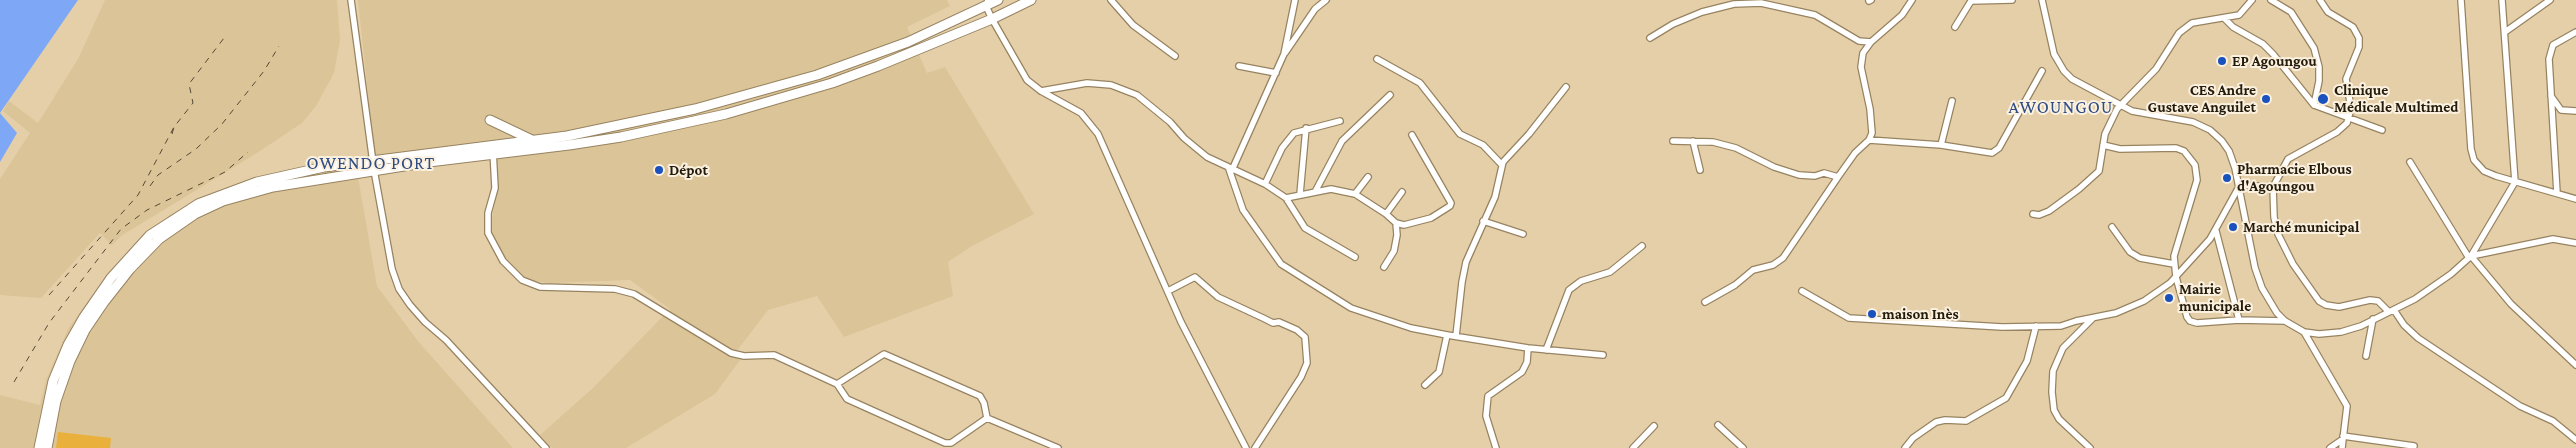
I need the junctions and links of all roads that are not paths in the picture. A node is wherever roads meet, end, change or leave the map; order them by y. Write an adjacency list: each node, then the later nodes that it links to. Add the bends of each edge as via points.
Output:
1 (351, 0): 53 (street)
2 (998, 0): 16 (highway)
3 (1031, 0): 17 (highway)
4 (1111, 0): 25 (street, via 1132,25)
5 (1295, 0): 24 (street)
6 (1326, 0): 24 (street, via 1315,9)
7 (1912, 0): 23 (street, via 1902,15)
8 (2012, 0): 19 (street, via 1971,1)
9 (2042, 0): 36 (street, via 2051,43 2064,70 2082,85)
10 (2252, 0): 18 (street, via 2239,15)
11 (2271, 0): 35 (street, via 2291,12 2314,48 2320,67)
12 (2320, 0): 38 (street, via 2328,12 2353,28 2359,38 2359,47 2346,79 2351,108)
13 (2461, 0): 58 (street, via 2474,160 2484,171)
14 (2502, 0): 20 (street)
15 (2550, 0): 20 (street)
16 (987, 3): 17 (street); 44 (highway, via 908,42 817,75 665,117)
17 (992, 19): 31 (street, via 1022,74); 50 (highway, via 878,66 766,104 621,137)
18 (2225, 19): 35 (street, via 2263,44); 36 (street, via 2201,20 2186,26 2156,69)
19 (1955, 27)
20 (2505, 32): 58 (street)
21 (2576, 32): 33 (street, via 2557,41 2550,50)
22 (1650, 38): 23 (street, via 1702,12 1734,4 1761,3 1815,14 1859,41)
23 (1871, 42): 45 (street, via 1863,53 1861,67 1872,125)
24 (1284, 54): 29 (street)
25 (1175, 56)
26 (1377, 59): 52 (street, via 1420,83 1460,134 1482,145)
27 (1238, 66): 29 (street)
28 (2042, 71): 48 (street, via 1996,150 1988,153)
29 (1276, 72): 54 (street)
30 (1566, 88): 52 (street)
31 (1041, 90): 54 (street, via 1088,83 1111,85 1137,95 1196,148); 83 (street, via 1081,113 1098,134)
32 (1390, 95): 62 (street, via 1342,141)
33 (2551, 96): 37 (street, via 2561,110); 64 (street)
34 (1952, 101): 48 (street)
35 (2314, 104): 38 (street)
36 (2119, 105): 49 (street); 60 (street, via 2144,114 2193,122 2210,130 2229,152)
37 (2576, 111)
38 (2349, 118): 42 (street); 61 (street, via 2337,132 2288,158)
39 (490, 120): 44 (highway)
40 (1340, 121): 41 (street)
41 (1306, 128): 59 (street, via 1288,139); 65 (street)
42 (2382, 130)
43 (1412, 135): 72 (street, via 1451,203 1431,218 1404,225)
44 (532, 140): 50 (highway)
45 (1869, 140): 48 (street); 57 (street)
46 (1673, 141): 47 (street)
47 (1693, 141): 55 (street); 57 (street, via 1736,148 1799,174 1815,176 1824,173)
48 (1941, 145)
49 (2103, 145): 70 (street, via 2099,171 2089,181 2044,214); 80 (street, via 2120,149 2176,148 2192,159 2198,172 2197,180)
50 (493, 150): 53 (highway); 100 (street, via 495,188 488,214 488,232 503,261 522,280 545,288 625,291 644,299 731,353 774,355)
51 (2410, 162): 79 (street)
52 (1502, 165): 71 (street, via 1495,197)
53 (374, 166): 108 (highway, via 324,167 236,188 198,204 150,235 100,292 71,338 53,381); 109 (highway, via 247,192 195,214 159,239 110,292 80,338 60,388); 110 (street, via 392,269 400,289 425,322 446,340)
54 (1230, 169): 59 (street); 93 (street, via 1243,210 1281,264 1358,311 1411,328)
55 (1700, 170)
56 (1368, 176): 66 (street)
57 (1838, 177): 85 (street, via 1782,258 1773,265 1754,270)
58 (2515, 182): 64 (street); 79 (street)
59 (1265, 184): 67 (street)
60 (2240, 185): 61 (street); 74 (street); 90 (street, via 2255,268 2262,288)
61 (2273, 187): 86 (street, via 2278,234 2293,264 2319,301 2339,307 2378,301)
62 (1316, 190): 65 (street); 66 (street, via 1331,189)
63 (1402, 192): 69 (street)
64 (2557, 193): 68 (street)
65 (1300, 194): 67 (street)
66 (1355, 194): 69 (street)
67 (1286, 198): 78 (street, via 1305,228)
68 (2576, 199)
69 (1386, 214): 72 (street)
70 (2033, 214)
71 (1483, 221): 75 (street); 94 (street, via 1466,262)
72 (1396, 223): 81 (street, via 1394,251)
73 (2112, 227): 80 (street, via 2130,252 2140,258)
74 (2216, 231): 82 (street); 89 (street)
75 (1523, 234)
76 (2576, 243): 79 (street, via 2553,239)
77 (1642, 246): 96 (street, via 1610,272 1581,281 1569,290)
78 (1355, 257)
79 (2470, 257): 86 (street, via 2431,288); 99 (street, via 2511,304)
80 (2174, 264): 82 (street)
81 (1384, 267)
82 (2176, 277): 87 (street, via 2144,302); 89 (street, via 2186,318 2190,321)
83 (1168, 291): 112 (street, via 1204,370); 113 (street, via 1195,277 1218,297 1297,330 1305,337 1307,364)
84 (1802, 291): 91 (street, via 1849,318 1928,324)
85 (1705, 302)
86 (2391, 311): 88 (street); 106 (street, via 2418,338 2520,406 2553,421)
87 (2093, 318): 91 (street, via 2060,326); 118 (street, via 2063,348 2053,371 2052,392 2058,419)
88 (2373, 319): 92 (street, via 2341,332); 98 (street)
89 (2239, 320): 90 (street)
90 (2285, 321): 92 (street)
91 (2036, 326): 117 (street, via 2027,362 2006,398 1966,421 1936,422 1912,438)
92 (2304, 332): 105 (street, via 2347,406)
93 (1447, 335): 94 (street); 101 (street, via 1439,372)
94 (1456, 336): 95 (street)
95 (1528, 348): 96 (street); 114 (street, via 1522,372 1488,396 1486,416)
96 (1546, 350): 97 (street)
97 (1602, 355)
98 (2366, 356)
99 (2576, 365)
100 (837, 384): 102 (street, via 847,399 945,443 951,443); 102 (street, via 884,354 980,396)
101 (1425, 385)
102 (988, 418): 111 (street)
103 (1654, 426): 115 (street)
104 (1718, 426): 116 (street)
105 (2343, 437): 107 (street); 119 (street); 120 (street)
106 (2576, 440)
107 (2414, 446)
108 (39, 448)
109 (47, 448)
110 (546, 448)
111 (1058, 448)
112 (1246, 448)
113 (1255, 448)
114 (1496, 448)
115 (1633, 448)
116 (1743, 448)
117 (1905, 448)
118 (2090, 448)
119 (2330, 448)
120 (2342, 448)

